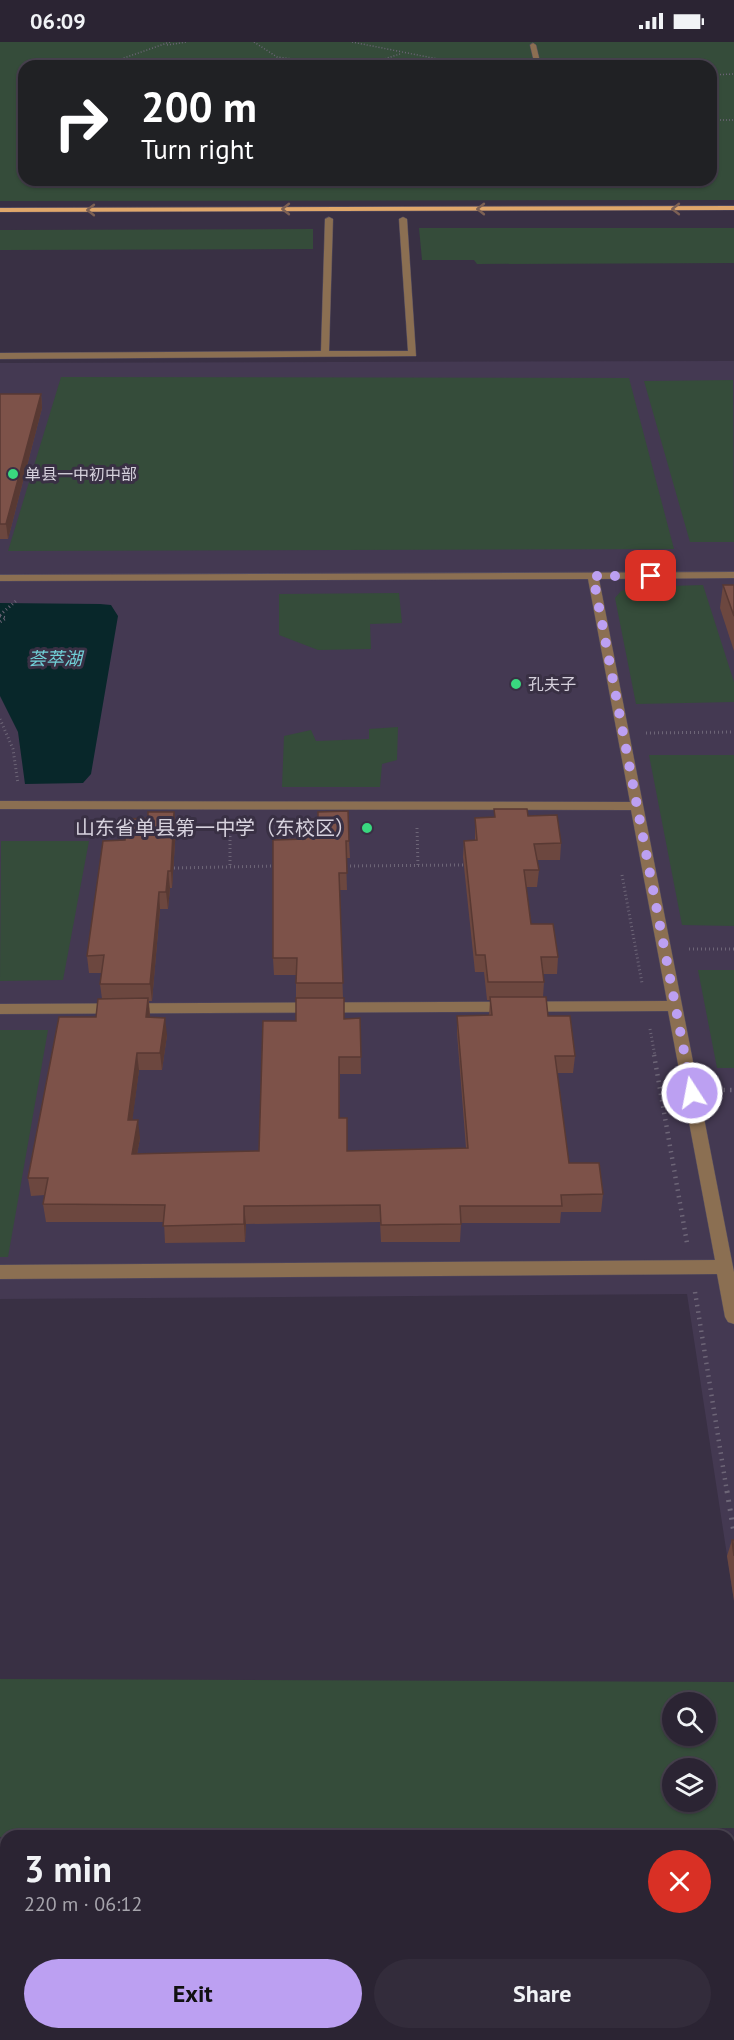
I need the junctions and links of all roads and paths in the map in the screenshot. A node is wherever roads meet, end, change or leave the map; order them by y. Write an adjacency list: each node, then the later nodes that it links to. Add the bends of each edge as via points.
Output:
1 (170, 42): 5 (path)
2 (187, 42): 5 (path)
3 (254, 42): 9 (path, via 277,57)
4 (352, 42): 7 (path)
5 (164, 45): 8 (path)
6 (533, 45): 12 (street)
7 (403, 53): 10 (path); 11 (path)
8 (120, 60)
9 (302, 60)
10 (378, 60)
11 (439, 60)
12 (537, 60)
13 (734, 74): 14 (path)
14 (717, 75)
15 (717, 120): 16 (path)
16 (734, 120)
17 (734, 208): 18 (main road, one-way to 18)
18 (0, 210)
19 (0, 219): 20 (main road)
20 (117, 219)
21 (317, 219): 22 (main road)
22 (329, 219): 23 (main road); 27 (street, via 325,354)
23 (340, 219)
24 (392, 219): 25 (main road)
25 (403, 219): 26 (main road); 27 (street, via 413,354)
26 (415, 219)
27 (312, 354): 28 (street)
28 (0, 356)
29 (734, 575): 30 (street)
30 (593, 576): 31 (street); 38 (street)
31 (0, 578)
32 (14, 603): 33 (path)
33 (0, 616): 34 (path, via 6,618)
34 (0, 622)
35 (734, 732): 36 (path)
36 (642, 733)
37 (0, 805): 38 (street)
38 (637, 806): 47 (street)
39 (231, 828): 45 (path)
40 (416, 835): 44 (path)
41 (464, 865): 44 (path)
42 (274, 866): 45 (path)
43 (346, 866): 44 (path)
44 (418, 866)
45 (230, 867): 46 (path)
46 (174, 868)
47 (664, 949): 48 (path); 49 (street)
48 (734, 949)
49 (675, 1006): 50 (street); 51 (street)
50 (0, 1009)
51 (724, 1267): 52 (street); 54 (street)
52 (0, 1272)
53 (693, 1282): 55 (path)
54 (734, 1317)
55 (734, 1533)

